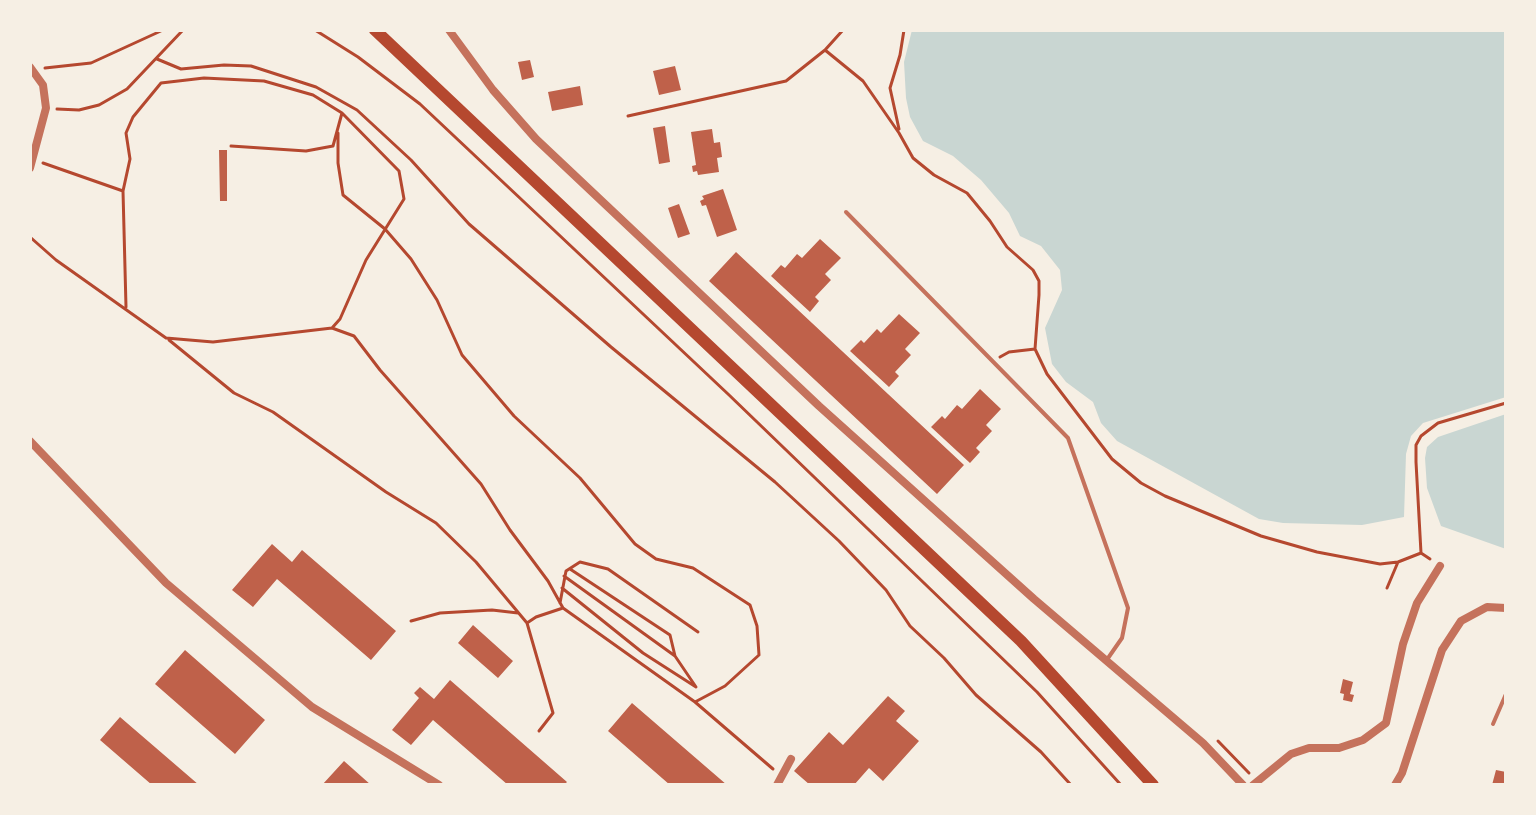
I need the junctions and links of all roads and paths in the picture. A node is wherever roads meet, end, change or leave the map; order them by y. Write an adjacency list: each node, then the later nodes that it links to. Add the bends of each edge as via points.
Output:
1 (163, 30): 11 (path, via 91,63)
2 (183, 30): 10 (path)
3 (315, 30): 57 (path, via 420,104 1037,692)
4 (363, 30): 12 (main road)
5 (375, 30): 12 (main road)
6 (449, 30): 46 (street, via 536,139 819,406)
7 (843, 30): 9 (path)
8 (904, 30): 17 (path, via 890,88)
9 (825, 50): 15 (path, via 786,81); 17 (path, via 863,81)
10 (157, 59): 13 (path, via 127,89 99,105); 56 (path, via 181,69 251,66 316,87 354,108 411,160 463,219 839,541 886,590 910,626)
11 (32, 68): 13 (street, via 43,85)
12 (421, 75): 58 (main road, via 1011,631)
13 (46, 108): 19 (street)
14 (342, 113): 16 (path); 20 (path, via 313,95 264,81 204,78 161,83 126,133 130,159); 22 (path, via 399,171 404,199)
15 (628, 116)
16 (338, 133): 18 (path, via 333,146 306,151); 22 (path, via 343,195)
17 (899, 133): 27 (path, via 913,158 967,193 1007,247 1033,270 1039,281)
18 (231, 146)
19 (31, 164): 20 (path)
20 (123, 191): 24 (path)
21 (846, 212): 28 (lane)
22 (385, 229): 25 (path); 48 (path, via 437,300 462,355 635,544 656,559 693,568 750,605 759,655 725,686)
23 (30, 237): 24 (path)
24 (126, 309): 26 (path)
25 (332, 328): 26 (path, via 213,342); 38 (path, via 354,336 481,484)
26 (166, 338): 41 (path, via 234,393 273,412 436,523)
27 (1035, 349): 28 (path, via 1009,352); 32 (path, via 1047,374 1112,459 1141,483 1261,536 1356,560)
28 (994, 361): 46 (lane, via 1068,438 1076,454 1128,608 1122,638)
29 (1506, 403): 31 (path, via 1438,423 1421,436 1416,445)
30 (30, 441): 55 (street, via 166,583 312,707)
31 (1421, 553): 32 (path); 33 (path)
32 (1398, 562): 37 (path)
33 (1440, 566): 54 (street, via 1417,603 1386,723 1363,740 1339,748 1291,754)
34 (570, 569): 35 (path); 44 (path, via 580,562 608,569); 45 (path, via 670,635)
35 (564, 576): 36 (path); 45 (path)
36 (562, 588): 38 (path); 45 (path, via 643,653 696,687)
37 (1387, 588)
38 (560, 603): 39 (path)
39 (563, 608): 43 (path); 48 (path)
40 (1506, 608): 60 (street, via 1487,607 1461,621 1442,650)
41 (519, 613): 42 (path, via 453,612); 43 (path)
42 (411, 621)
43 (527, 623): 50 (path, via 553,713)
44 (698, 632)
45 (675, 656)
46 (1106, 661): 59 (street, via 1203,743)
47 (1506, 694): 49 (lane)
48 (695, 702): 53 (path)
49 (1493, 724)
50 (539, 731)
51 (1212, 735): 54 (path)
52 (791, 759): 53 (street)
53 (780, 781)
54 (1255, 784)
55 (439, 785)
56 (1071, 785)
57 (1121, 785)
58 (1153, 785)
59 (1243, 785)
60 (1395, 785)

